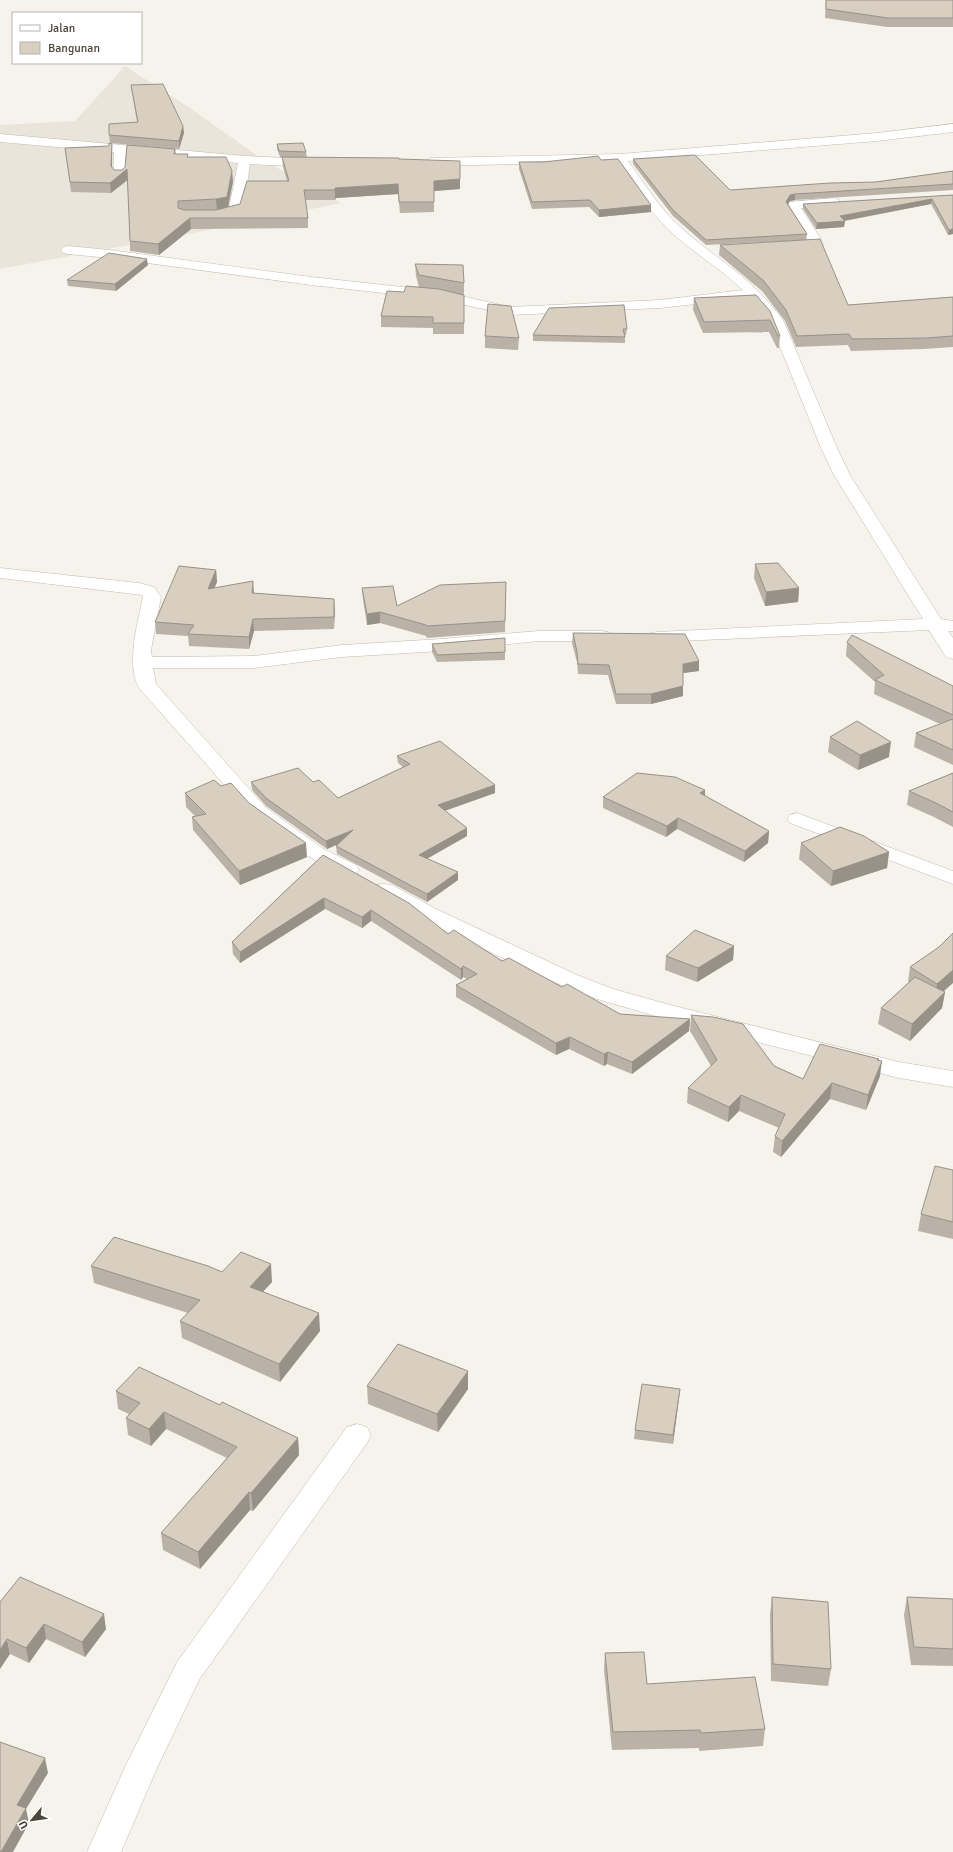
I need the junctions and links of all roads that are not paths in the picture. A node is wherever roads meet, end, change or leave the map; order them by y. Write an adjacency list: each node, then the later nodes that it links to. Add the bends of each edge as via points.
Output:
1 (953, 128): 4 (street)
2 (0, 138): 3 (street)
3 (120, 149): 5 (street); 8 (street)
4 (620, 158): 6 (street); 14 (street, via 665,219)
5 (244, 160): 7 (street); 10 (street, via 235,210 230,213)
6 (415, 162)
7 (323, 163)
8 (119, 176)
9 (847, 201): 11 (street, via 793,205 816,244)
10 (199, 214)
11 (780, 247)
12 (68, 250): 15 (street, via 439,295 510,311 660,304)
13 (726, 250): 14 (street)
14 (702, 251): 15 (street)
15 (754, 293): 17 (street, via 765,304 776,322 842,475)
16 (0, 573): 19 (street, via 148,591 152,596 142,650)
17 (944, 625): 18 (street); 19 (street, via 698,636 539,636 441,646 342,651 254,662)
18 (953, 653)
19 (144, 664): 22 (street, via 147,685 258,811 315,852 428,914 604,994 899,1070)
20 (797, 819): 21 (street)
21 (953, 878)
22 (953, 1079)
23 (357, 1434): 24 (street, via 188,1671 130,1791)
24 (104, 1852)

